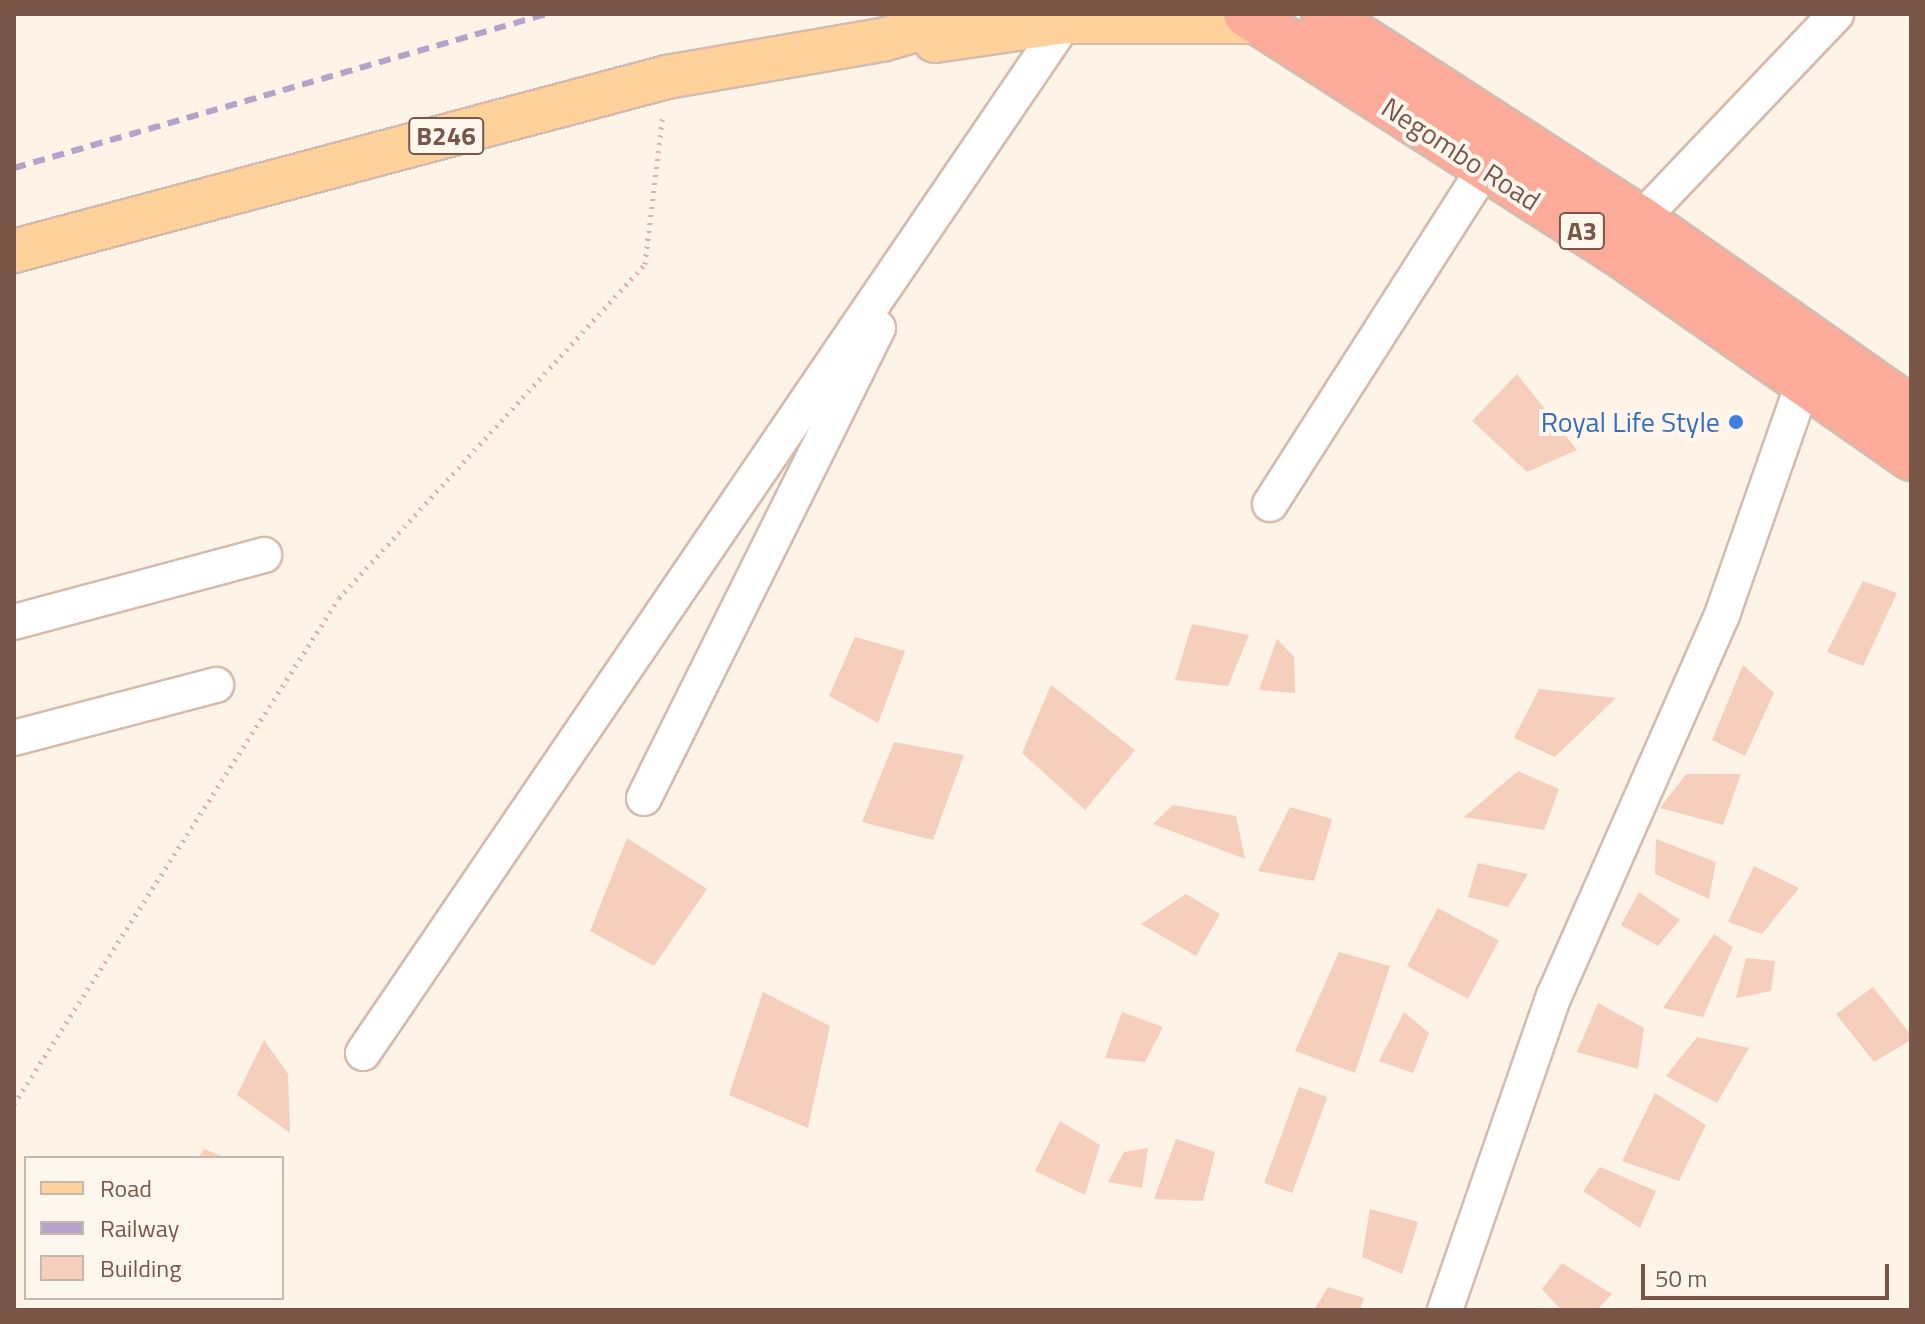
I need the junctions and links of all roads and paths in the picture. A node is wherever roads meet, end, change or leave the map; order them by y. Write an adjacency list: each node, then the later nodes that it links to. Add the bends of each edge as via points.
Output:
1 (971, 14): 6 (main road, B246)
2 (1324, 14): 10 (highway, Negombo Road / A3)
3 (1836, 14): 10 (street)
4 (1075, 18): 5 (main road); 6 (main road, B246, via 951,41); 9 (street)
5 (1253, 18): 8 (highway, Negombo Road / A3)
6 (882, 40): 7 (main road, B246)
7 (667, 77): 11 (main road, B246); 22 (path, via 645,264 339,598)
8 (1483, 171): 12 (highway, Negombo Road / A3, via 1617,252); 15 (street)
9 (935, 213): 20 (street); 21 (street)
10 (1641, 219): 13 (highway, Negombo Road / A3)
11 (14, 251)
12 (1804, 381): 14 (highway, Negombo Road / A3); 23 (street, via 1722,615 1554,996)
13 (1911, 409)
14 (1911, 458)
15 (1270, 504)
16 (264, 555): 17 (street)
17 (14, 622)
18 (216, 685): 19 (street)
19 (14, 738)
20 (644, 798)
21 (363, 1053)
22 (14, 1104)
23 (1445, 1310)

